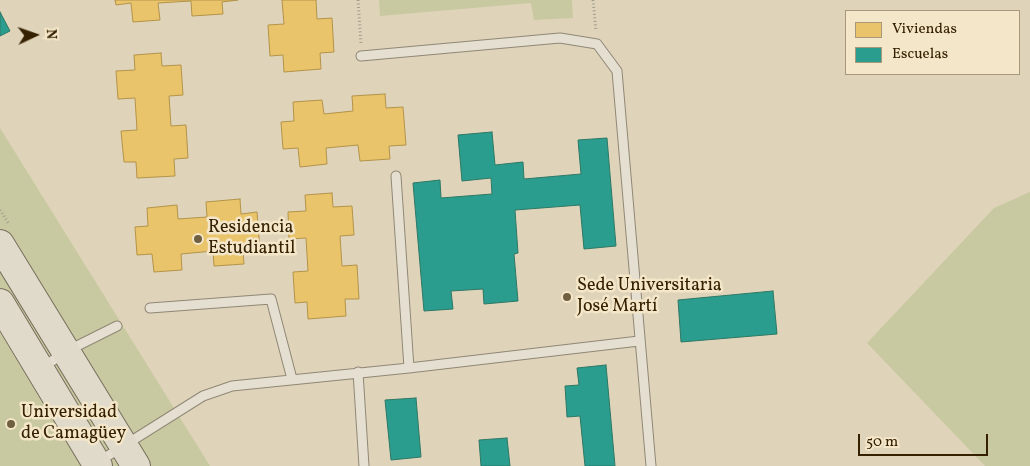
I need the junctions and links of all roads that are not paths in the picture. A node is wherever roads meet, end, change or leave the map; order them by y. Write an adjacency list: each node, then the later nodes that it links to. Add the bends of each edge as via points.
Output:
1 (361, 56): 7 (lane, via 560,38 597,44 617,71)
2 (396, 176): 9 (lane)
3 (0, 244): 8 (main road)
4 (0, 303): 10 (main road)
5 (150, 308): 12 (lane, via 271,298)
6 (117, 326): 8 (lane)
7 (639, 341): 9 (lane); 16 (lane)
8 (65, 352): 10 (lane); 13 (main road)
9 (409, 368): 11 (lane)
10 (40, 369): 14 (main road)
11 (358, 372): 12 (lane); 15 (lane)
12 (292, 380): 13 (lane, via 232,386 203,396)
13 (129, 456): 14 (lane)
14 (97, 465)
15 (364, 466)
16 (651, 466)

